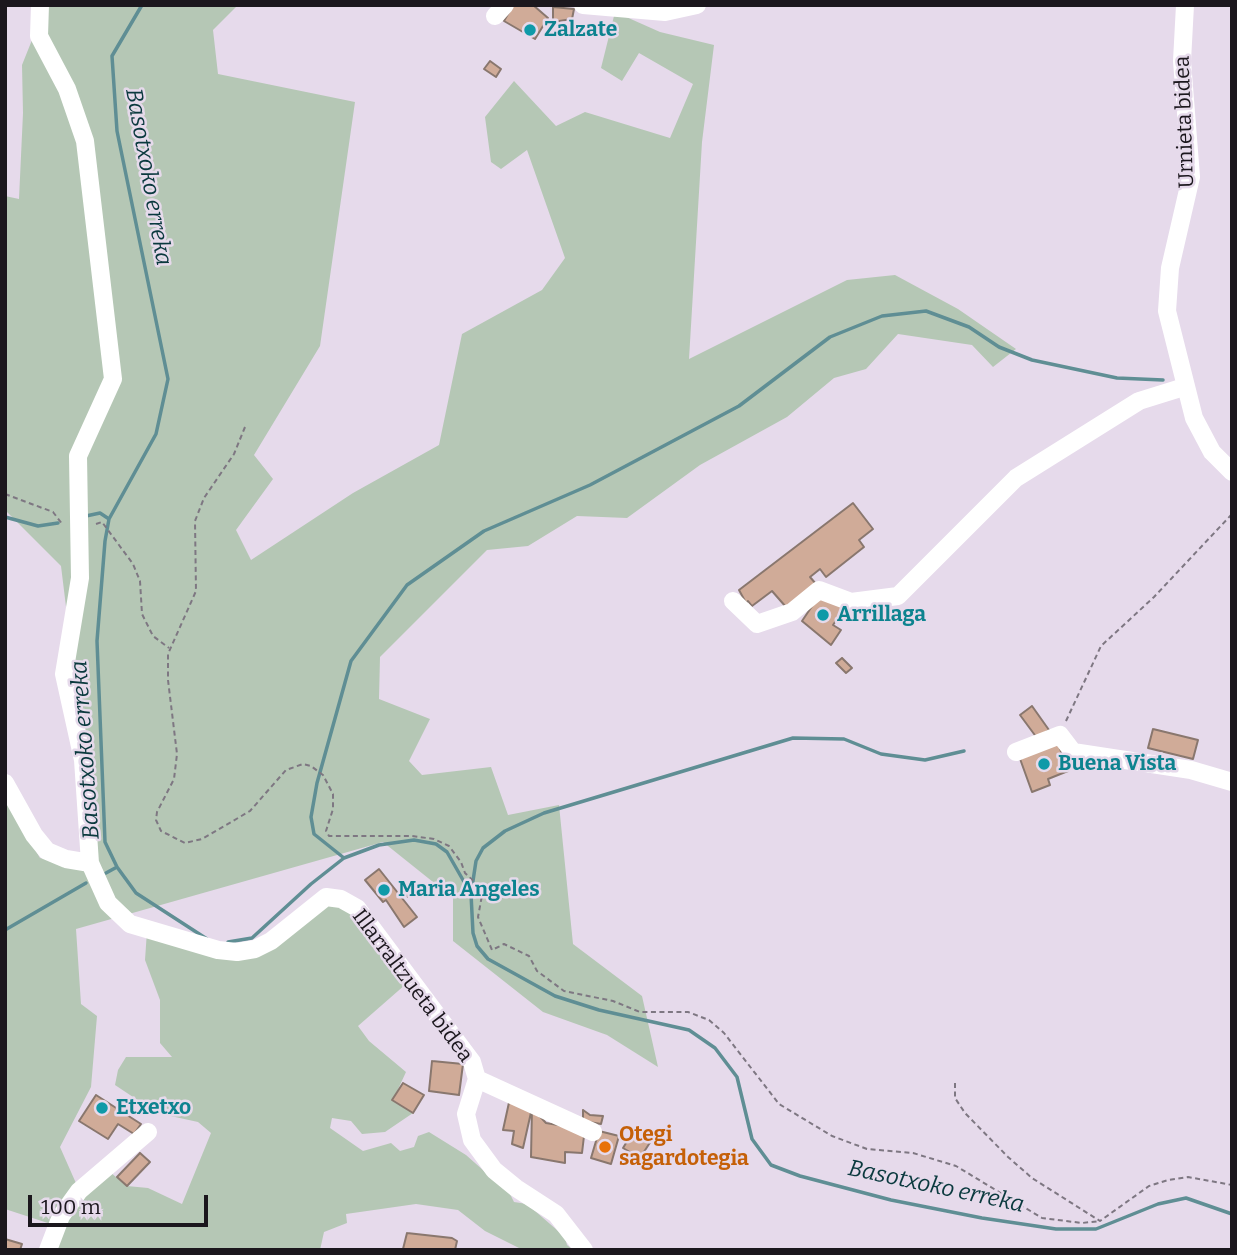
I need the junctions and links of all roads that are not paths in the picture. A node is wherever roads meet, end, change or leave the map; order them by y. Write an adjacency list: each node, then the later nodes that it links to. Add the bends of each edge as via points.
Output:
1 (40, 5): 11 (street, via 39,36 67,89 85,141 114,379 78,456 80,578 64,674 83,760)
2 (583, 5): 3 (street, via 665,12)
3 (697, 5)
4 (1185, 5): 5 (street, Urnieta bidea, via 1182,61 1191,177 1167,286 1167,311)
5 (1184, 387): 6 (street, Urnieta bidea, via 1201,434); 7 (street, via 1139,401 1016,478 898,596 852,602 819,590 792,612 757,624)
6 (1232, 472)
7 (733, 601)
8 (1016, 752): 9 (street, via 1060,735 1073,752 1191,770)
9 (1232, 782)
10 (5, 783): 11 (street, via 47,851)
11 (90, 863): 12 (street, Illarraltzueta bidea, via 108,903 130,924 218,950 255,949 326,897 341,898 357,908 457,1039)
12 (477, 1079): 14 (street); 16 (street, Illarraltzueta bidea, via 466,1114 472,1140 494,1170 556,1214)
13 (148, 1132): 15 (street, via 79,1191 61,1216)
14 (593, 1132)
15 (48, 1250)
16 (584, 1250)

